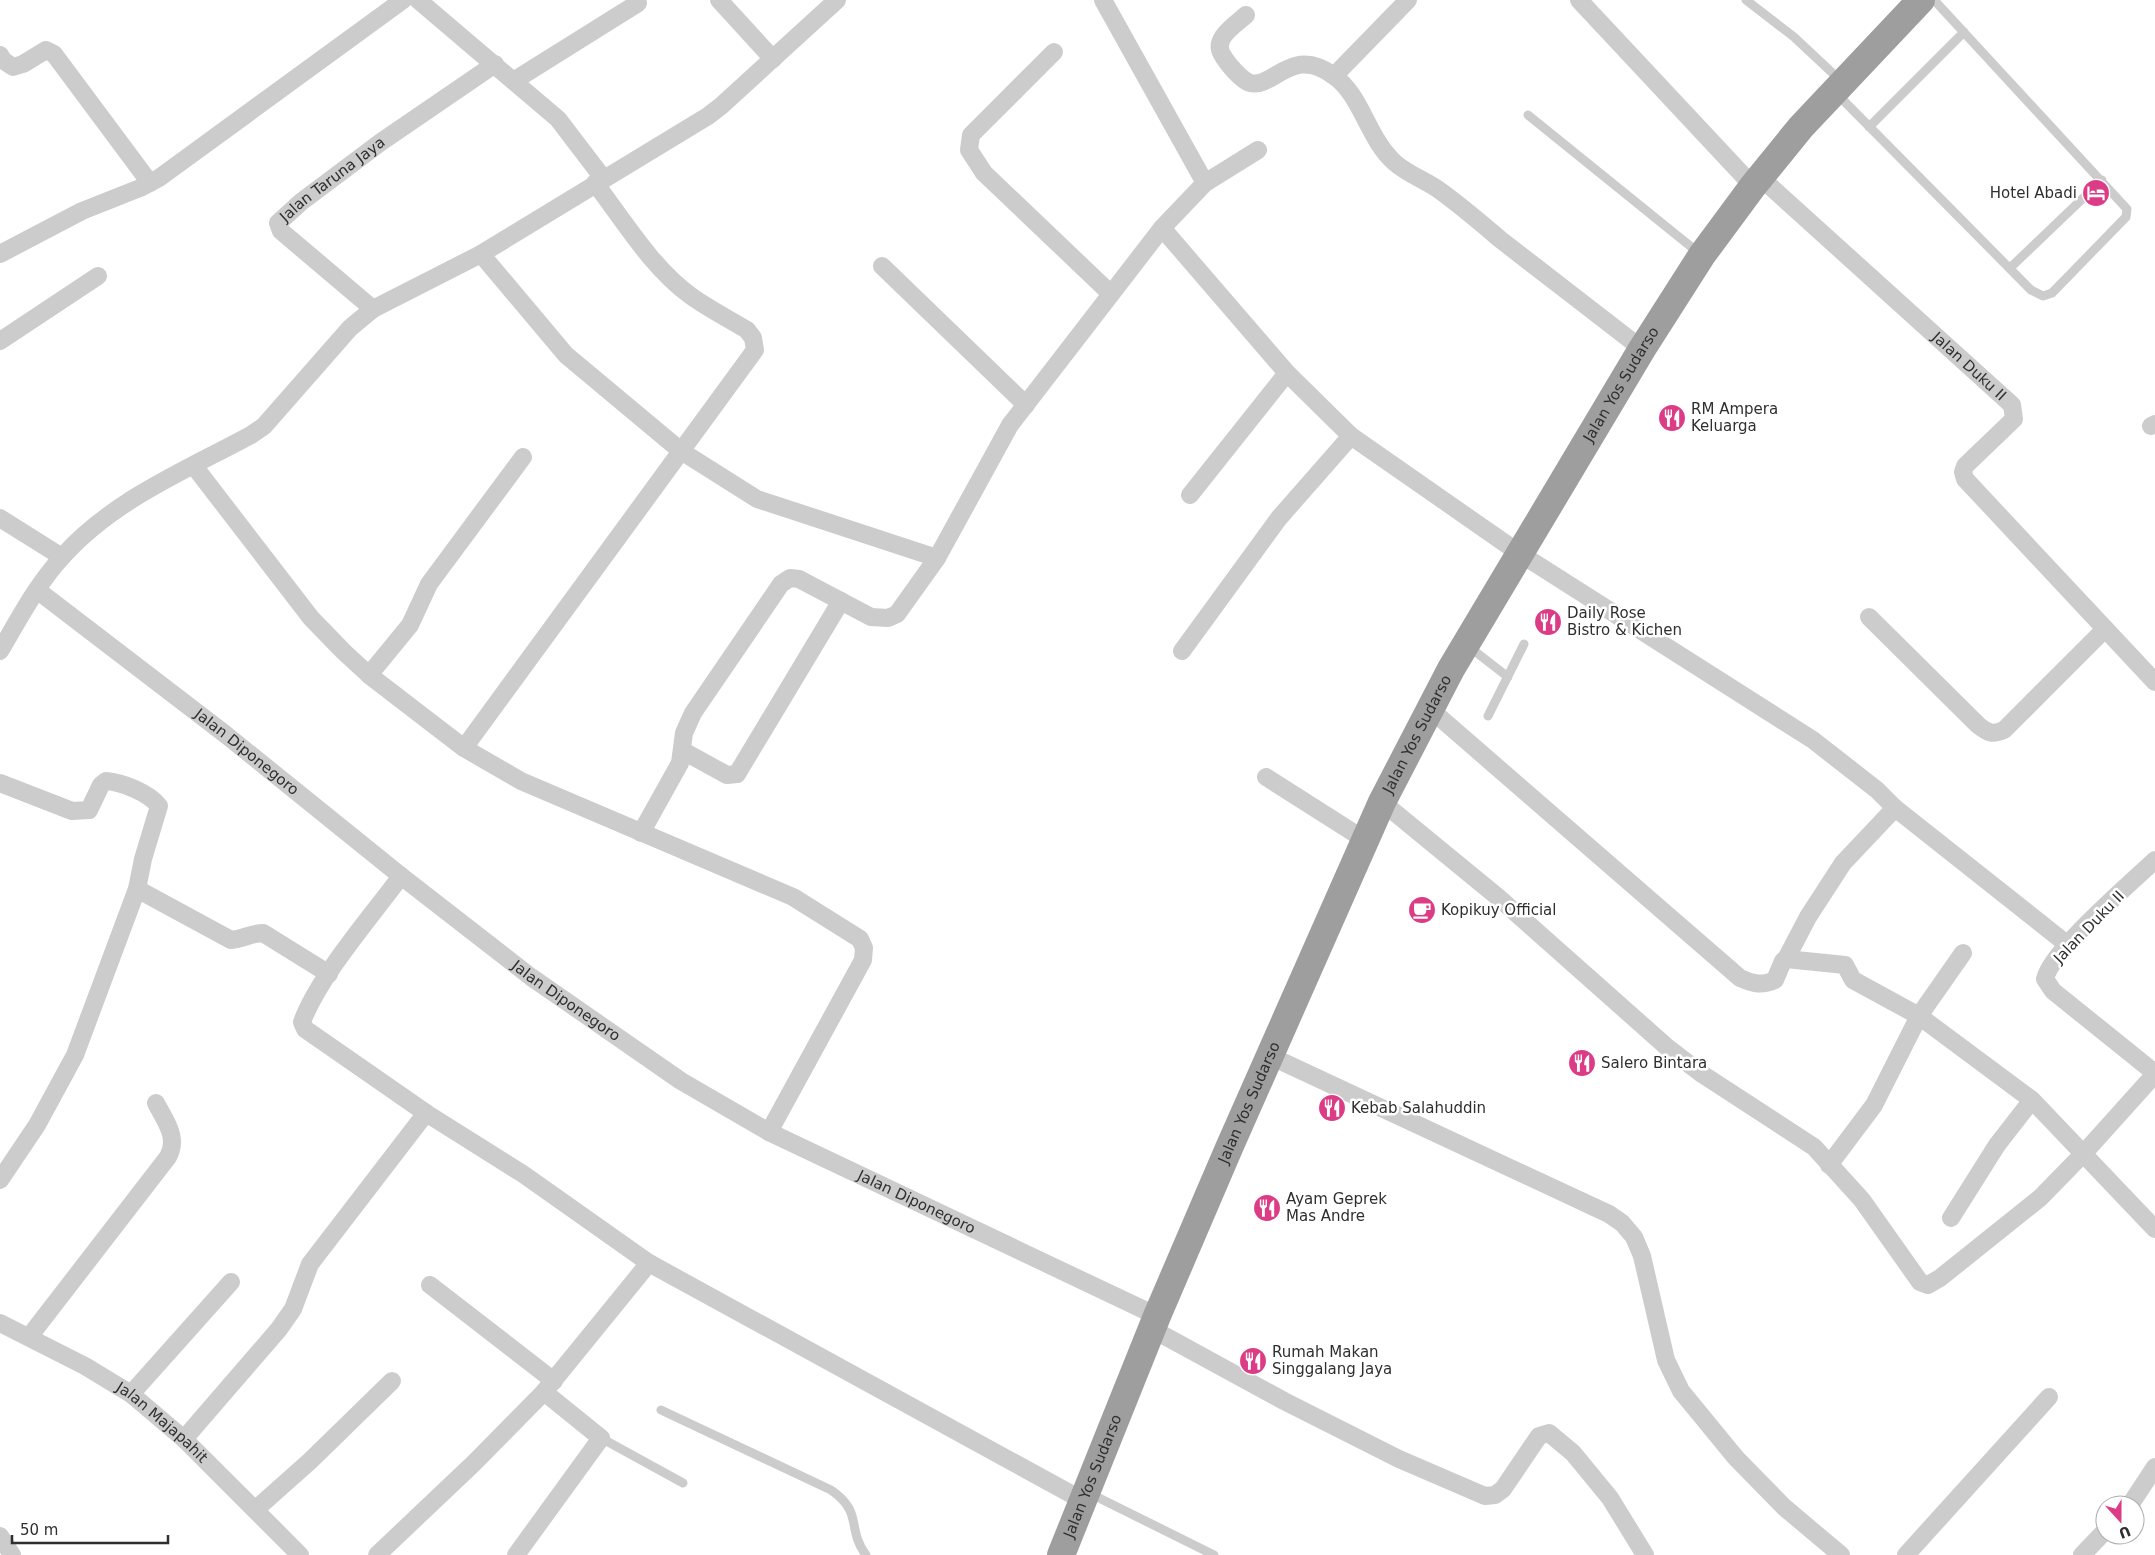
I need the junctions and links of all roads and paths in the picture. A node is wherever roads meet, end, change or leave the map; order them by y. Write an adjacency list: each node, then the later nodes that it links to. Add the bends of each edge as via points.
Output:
1 (404, 0): 27 (street)
2 (418, 0): 17 (street)
3 (719, 0): 16 (street)
4 (836, 0): 16 (street)
5 (1103, 0): 28 (street)
6 (1408, 0): 18 (street)
7 (1579, 0): 26 (street)
8 (1746, 0): 20 (lane, via 1794,36)
9 (1921, 0): 20 (highway, Jalan Yos Sudarso)
10 (1934, 0): 13 (lane)
11 (638, 3): 19 (street)
12 (1246, 15): 18 (street, via 1221,38 1219,46 1222,55 1249,83 1300,64 1316,66)
13 (1964, 32): 22 (lane); 25 (lane)
14 (1054, 52): 36 (street, via 971,135 969,150 984,173)
15 (0, 55): 27 (street, via 13,67 46,50 54,54)
16 (773, 59): 24 (street, via 721,106)
17 (495, 64): 19 (street); 37 (street, Jalan Taruna Jaya, via 381,142 278,223 281,230)
18 (1334, 76): 39 (street, via 1348,89 1378,146 1395,164 1439,190)
19 (515, 80): 24 (street, via 558,118)
20 (1838, 86): 22 (lane); 26 (highway, Jalan Yos Sudarso)
21 (1528, 115): 32 (lane)
22 (1869, 127): 34 (lane)
23 (1258, 150): 28 (street)
24 (599, 180): 31 (street); 43 (street, via 668,275 690,296 747,330 753,338 755,350 750,358)
25 (2102, 180): 34 (lane); 34 (lane, via 2127,208 2126,217 2052,293 2043,296 2031,290)
26 (1756, 182): 32 (highway, Jalan Yos Sudarso); 54 (street, Jalan Duku II, via 2012,405 2014,419 1966,466 1963,472 1965,479)
27 (150, 183): 30 (street, via 82,211)
28 (1205, 183): 29 (street)
29 (1162, 228): 36 (street); 40 (street)
30 (0, 254)
31 (481, 254): 37 (street); 43 (street, via 566,355)
32 (1702, 256): 39 (highway, Jalan Yos Sudarso)
33 (882, 266): 41 (street)
34 (2010, 268)
35 (98, 276): 38 (street)
36 (1111, 294): 41 (street)
37 (373, 309): 45 (street, via 350,328 264,426)
38 (0, 341)
39 (1642, 349): 48 (highway, Jalan Yos Sudarso)
40 (1287, 373): 42 (street); 46 (street)
41 (1026, 404): 50 (street, via 997,445)
42 (1351, 436): 48 (street); 58 (street, via 1279,518)
43 (681, 451): 50 (street, via 757,499); 64 (street)
44 (523, 457): 59 (street, via 429,584 410,625)
45 (194, 466): 49 (street, via 105,516); 59 (street, via 311,618)
46 (1190, 494)
47 (0, 518): 49 (street)
48 (1519, 553): 55 (highway, Jalan Yos Sudarso); 69 (street, via 1813,740)
49 (62, 556): 51 (street)
50 (937, 558): 52 (street, via 903,608 888,618 871,617)
51 (37, 590): 57 (street); 73 (street, Jalan Diponegoro, via 225,734)
52 (841, 601): 65 (street, via 737,774 727,775); 65 (street, via 799,579 790,578 781,584 693,713 684,732)
53 (1869, 618): 54 (street, via 1978,725 1994,734 2004,730)
54 (2105, 629): 61 (street, Jalan Duku II)
55 (1466, 644): 60 (lane); 62 (highway, Jalan Yos Sudarso)
56 (1524, 644): 60 (lane)
57 (0, 651)
58 (1182, 651)
59 (369, 676): 64 (street)
60 (1508, 677): 63 (lane)
61 (2155, 682)
62 (1430, 709): 68 (highway, Jalan Yos Sudarso); 77 (street, via 1740,978 1766,984 1775,980)
63 (1488, 716)
64 (464, 748): 70 (street, via 521,781)
65 (683, 751): 70 (street, via 676,773)
66 (1266, 777): 71 (street)
67 (0, 782): 74 (street, via 72,811 89,810 106,780 118,782 155,800 160,806 159,812)
68 (1382, 802): 71 (highway, Jalan Yos Sudarso); 87 (street, via 1499,898 1668,1048 1814,1147)
69 (1895, 808): 75 (street); 77 (street, via 1843,863 1808,917)
70 (641, 833): 85 (street, via 793,897 860,939 864,948 863,960)
71 (1365, 840): 80 (highway, Jalan Yos Sudarso)
72 (2155, 860): 75 (street, Jalan Duku II)
73 (401, 876): 78 (street); 85 (street, Jalan Diponegoro, via 608,1032 681,1081)
74 (137, 889): 78 (street, via 231,940 263,933); 88 (street, via 74,1055 37,1125)
75 (2068, 945): 81 (street, Jalan Duku II, via 2047,972 2048,986)
76 (1963, 953): 79 (street)
77 (1786, 959): 79 (street, via 1845,965 1853,980)
78 (328, 974): 84 (street, via 305,1013 302,1022 305,1030)
79 (1918, 1016): 82 (street); 87 (street, via 1874,1105)
80 (1270, 1056): 95 (highway, Jalan Yos Sudarso); 119 (street, via 1609,1214 1622,1223 1634,1237 1642,1256 1666,1360 1681,1392 1770,1493)
81 (2155, 1073): 86 (street)
82 (2032, 1100): 86 (street); 89 (street, via 1997,1145)
83 (156, 1103): 96 (street, via 174,1140 168,1157)
84 (426, 1113): 91 (street, via 523,1174); 103 (street, via 310,1264 293,1309 279,1329)
85 (769, 1132): 95 (street, Jalan Diponegoro)
86 (2084, 1153): 87 (street, via 2023,1213 1928,1284 1920,1282 1911,1272 1862,1200); 90 (street)
87 (1829, 1165)
88 (0, 1180)
89 (1951, 1218)
90 (2155, 1229)
91 (648, 1263): 98 (street); 106 (street)
92 (231, 1282): 99 (street)
93 (430, 1285): 98 (street)
94 (0, 1322): 96 (street, Jalan Majapahit)
95 (1154, 1323): 106 (highway, Jalan Yos Sudarso); 118 (street, Jalan Diponegoro, via 1284,1401 1381,1450 1485,1496 1496,1495 1503,1489 1539,1436 1549,1433 1610,1498)
96 (29, 1337): 99 (street, Jalan Majapahit)
97 (392, 1381): 108 (street)
98 (549, 1387): 102 (street); 113 (street)
99 (131, 1394): 103 (street, Jalan Majapahit)
100 (2049, 1397): 120 (street)
101 (661, 1410): 115 (lane, via 831,1490 845,1500 852,1512 857,1543)
102 (601, 1438): 105 (lane); 114 (street)
103 (184, 1439): 108 (street, Jalan Majapahit)
104 (2155, 1467): 107 (street)
105 (683, 1483)
106 (1084, 1495): 116 (highway, Jalan Yos Sudarso); 117 (lane)
107 (2137, 1495)
108 (255, 1510): 112 (street, Jalan Majapahit)
109 (0, 1536): 111 (street)
110 (2095, 1541): 121 (street)
111 (12, 1555)
112 (300, 1555)
113 (377, 1555)
114 (516, 1555)
115 (866, 1555)
116 (1061, 1555)
117 (1214, 1555)
118 (1645, 1555)
119 (1841, 1555)
120 (1906, 1555)
121 (2082, 1555)

